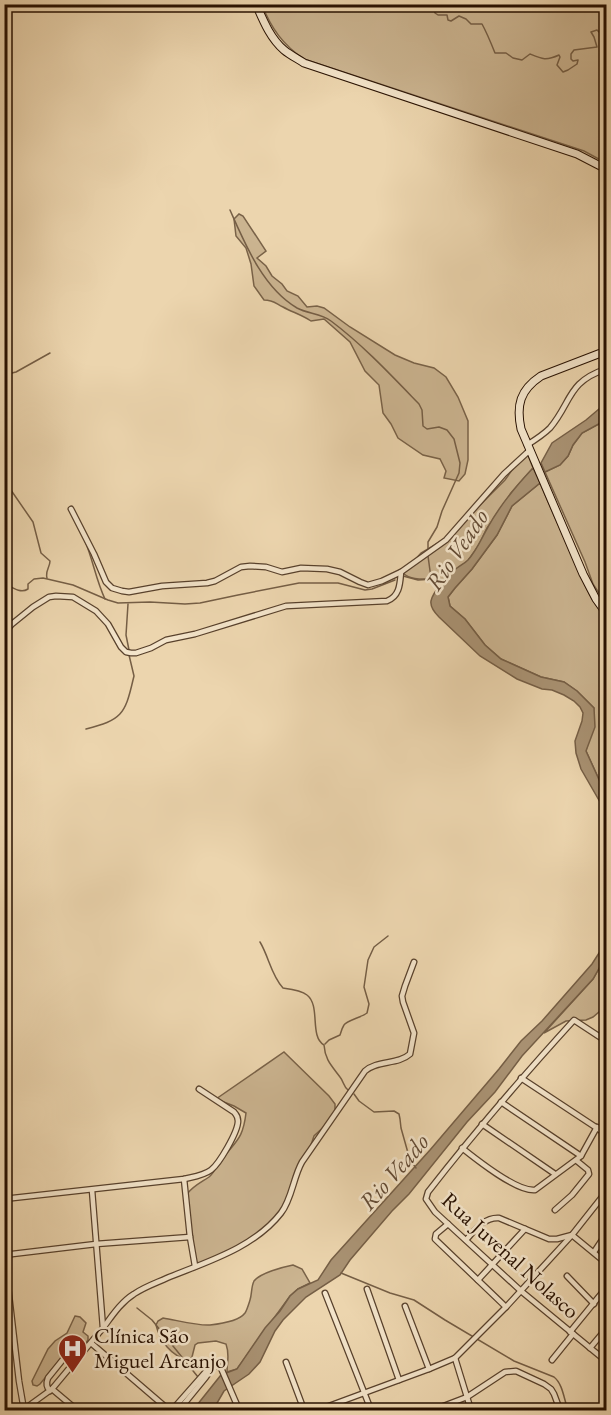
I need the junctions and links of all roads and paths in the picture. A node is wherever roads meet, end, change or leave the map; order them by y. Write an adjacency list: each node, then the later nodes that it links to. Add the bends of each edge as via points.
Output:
1 (256, 4): 2 (main road, via 275,40 304,63 577,154)
2 (606, 170)
3 (606, 351): 5 (main road, via 541,376 525,389 518,410)
4 (606, 369): 5 (street, via 576,387 548,430)
5 (528, 448): 7 (street, via 446,540); 8 (main road, via 583,574)
6 (70, 509): 7 (street, via 106,582 122,591 207,583 250,566 282,572 327,569 368,585)
7 (401, 572): 9 (street, via 396,596 387,600 286,606 166,640 136,653 123,650 96,611 73,597 49,597 16,619)
8 (606, 613)
9 (4, 633)
10 (414, 962): 37 (street, via 402,996 414,1034 410,1054 364,1071 302,1162 279,1216 250,1241)
11 (606, 1041): 12 (street, via 574,1020)
12 (521, 1078): 14 (street); 16 (street)
13 (199, 1089): 21 (street, via 234,1112 238,1122 215,1166 207,1173)
14 (501, 1102): 15 (street); 19 (street)
15 (482, 1124): 18 (street); 20 (street)
16 (597, 1127): 17 (street); 19 (street)
17 (606, 1134)
18 (462, 1148): 20 (street, via 525,1189 540,1187); 26 (street, Rua Juvenal Nolasco, via 426,1199)
19 (579, 1159): 20 (street); 25 (street, via 589,1174)
20 (555, 1174)
21 (184, 1179): 22 (street); 30 (street)
22 (92, 1190): 24 (street); 32 (street)
23 (606, 1192): 29 (street)
24 (4, 1199)
25 (555, 1210)
26 (448, 1224): 31 (street, Rua Juvenal Nolasco); 39 (street, via 435,1239)
27 (525, 1229): 29 (street, via 549,1239); 31 (street, via 491,1218); 36 (street)
28 (606, 1234): 33 (street)
29 (572, 1235): 33 (street); 42 (street)
30 (190, 1237): 32 (street); 37 (street)
31 (466, 1240): 36 (street, Rua Juvenal Nolasco)
32 (96, 1244): 34 (street); 47 (street)
33 (594, 1252): 35 (street)
34 (5, 1254): 63 (street, via 19,1381)
35 (606, 1263)
36 (492, 1264): 39 (street); 42 (street, Rua Juvenal Nolasco)
37 (195, 1266): 47 (street, via 140,1289)
38 (567, 1276): 44 (street)
39 (478, 1280): 46 (street)
40 (606, 1288): 44 (street)
41 (367, 1289): 59 (street)
42 (521, 1291): 46 (street); 49 (street, Rua Juvenal Nolasco)
43 (325, 1293): 61 (street)
44 (594, 1304): 49 (street)
45 (405, 1306): 58 (street)
46 (506, 1307): 53 (street)
47 (103, 1328): 50 (street)
48 (606, 1329): 51 (street)
49 (571, 1333): 51 (street, Rua Juvenal Nolasco); 54 (street)
50 (91, 1343): 52 (street); 67 (street)
51 (590, 1348): 56 (street, Rua Juvenal Nolasco)
52 (83, 1352): 60 (street); 60 (street, via 69,1352 48,1378 46,1383)
53 (455, 1358): 58 (street); 62 (street)
54 (552, 1360)
55 (286, 1362): 69 (street)
56 (606, 1362)
57 (213, 1366): 64 (street, via 219,1366); 67 (street); 68 (street)
58 (429, 1369): 59 (street)
59 (399, 1380): 61 (street)
60 (51, 1390): 63 (street); 66 (street)
61 (364, 1394): 70 (street); 71 (street)
62 (467, 1397): 65 (street); 73 (street); 74 (street, via 500,1374 516,1371 551,1389)
63 (26, 1409)
64 (239, 1409)
65 (440, 1409): 72 (street)
66 (77, 1410)
67 (171, 1410)
68 (179, 1410)
69 (304, 1410)
70 (318, 1410)
71 (371, 1410)
72 (433, 1410)
73 (471, 1410)
74 (560, 1410)

